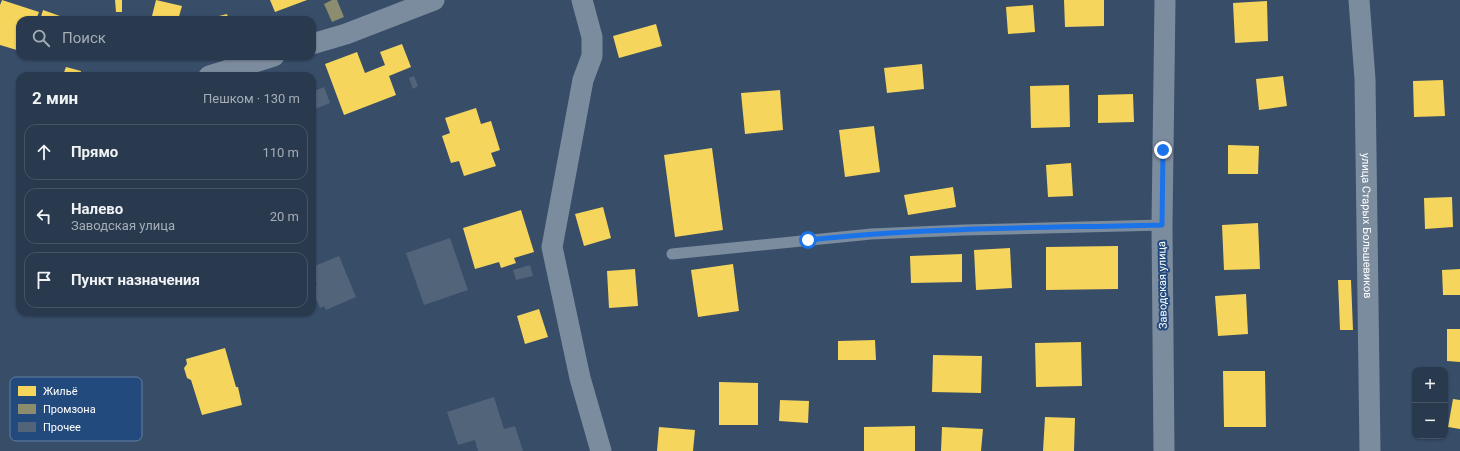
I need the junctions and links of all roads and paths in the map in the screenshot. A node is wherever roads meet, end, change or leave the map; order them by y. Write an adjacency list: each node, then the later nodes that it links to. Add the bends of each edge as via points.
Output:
1 (434, 0): 5 (street)
2 (582, 0): 10 (street, via 592,37 592,56 583,80 552,247 580,378)
3 (1165, 0): 8 (street, Заводская улица)
4 (1359, 0): 12 (street, улица Старых Большевиков, via 1365,79)
5 (316, 43)
6 (261, 60): 7 (street)
7 (222, 72)
8 (1162, 225): 9 (lane, via 871,234); 11 (street, Заводская улица)
9 (672, 254)
10 (601, 451)
11 (1164, 451)
12 (1370, 451)

